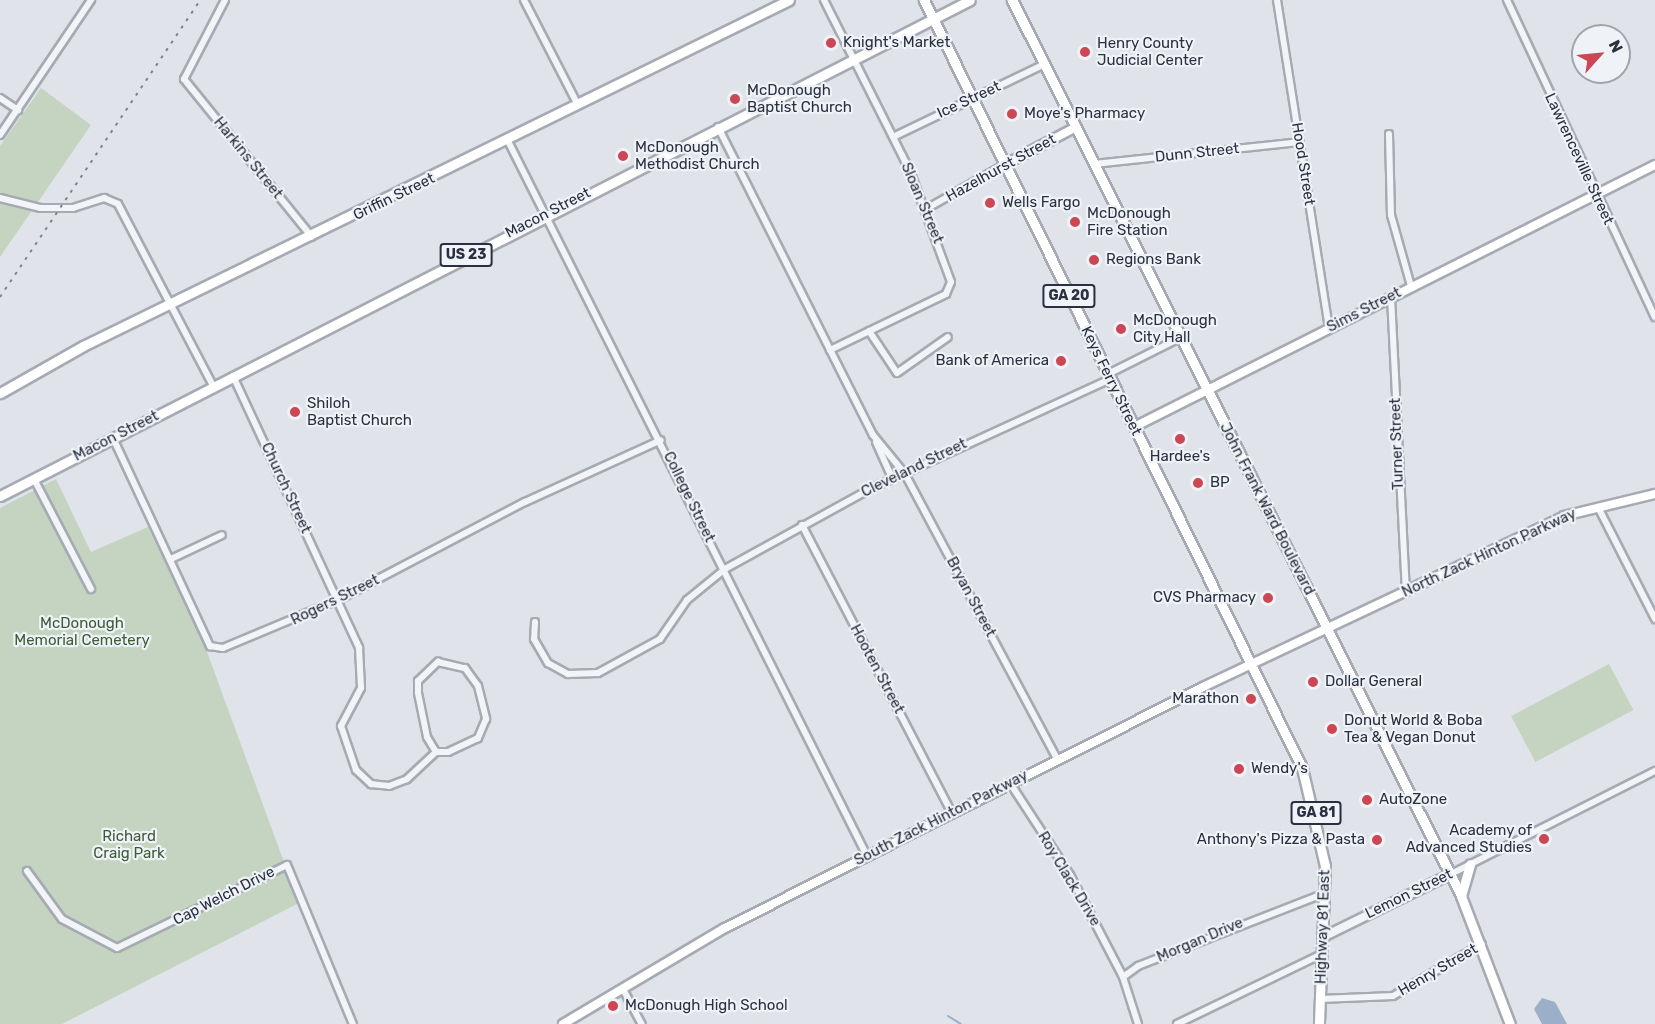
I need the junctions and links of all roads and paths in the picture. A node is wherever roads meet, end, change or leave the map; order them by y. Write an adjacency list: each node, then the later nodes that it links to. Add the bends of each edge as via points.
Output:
1 (91, 0): 19 (street)
2 (225, 0): 34 (street, Harkins Street, via 184,79)
3 (524, 0): 18 (street)
4 (789, 0): 18 (main road, Griffin Street)
5 (824, 0): 14 (street, Sloan Street)
6 (924, 0): 13 (main road, Keys Ferry Street / GA 20)
7 (970, 0): 13 (main road, Macon Street / US 23)
8 (1012, 0): 12 (main road, John Frank Ward Boulevard)
9 (1018, 0): 12 (main road)
10 (1277, 0): 26 (street, Hood Street)
11 (1507, 0): 30 (street, Lawrenceville Street)
12 (1019, 13): 15 (main road, John Frank Ward Boulevard)
13 (933, 18): 14 (main road, Macon Street / US 23); 17 (main road, Keys Ferry Street / GA 20)
14 (852, 58): 20 (main road, Macon Street / US 23); 24 (street, Sloan Street)
15 (1045, 64): 17 (street, Ice Street); 21 (main road, John Frank Ward Boulevard)
16 (0, 98): 19 (street)
17 (972, 99): 24 (street, Ice Street); 28 (main road, Keys Ferry Street / GA 20)
18 (578, 105): 25 (main road, Griffin Street)
19 (18, 111): 23 (street)
20 (717, 126): 33 (main road, Macon Street / US 23); 43 (street, Bryan Street)
21 (1076, 127): 27 (main road, John Frank Ward Boulevard); 28 (main road, Hazelhurst Street)
22 (1389, 134): 35 (street, via 1391,215)
23 (0, 135)
24 (893, 137): 32 (street, Sloan Street)
25 (508, 141): 33 (street, College Street); 34 (main road, Griffin Street)
26 (1299, 142): 27 (street, Dunn Street); 39 (street, Hood Street)
27 (1094, 164): 42 (main road, John Frank Ward Boulevard)
28 (1004, 165): 32 (street, Hazelhurst Street); 45 (main road, Keys Ferry Street / GA 20)
29 (1655, 165): 30 (main road, Sims Street)
30 (1594, 193): 35 (main road, Sims Street); 38 (street, Lawrenceville Street)
31 (0, 198): 37 (street, via 62,209 112,200)
32 (926, 209): 40 (street, Sloan Street, via 948,264 950,288)
33 (545, 214): 44 (main road, Macon Street / US 23); 51 (street, College Street)
34 (312, 237): 37 (main road, Griffin Street)
35 (1411, 286): 36 (main road, Sims Street)
36 (1391, 297): 39 (main road, Sims Street); 64 (street, Turner Street)
37 (172, 305): 46 (street); 48 (main road, Griffin Street)
38 (1655, 317)
39 (1329, 328): 47 (main road, Sims Street)
40 (869, 331): 41 (street, via 897,374); 43 (street, Sloan Street)
41 (948, 337)
42 (1180, 338): 45 (street, Cleveland Street); 47 (main road, John Frank Ward Boulevard)
43 (830, 350): 52 (street, Bryan Street)
44 (233, 376): 46 (main road, Macon Street / US 23); 65 (street, Church Street)
45 (1109, 376): 49 (main road, Keys Ferry Street / GA 20); 53 (street, Cleveland Street, via 995,427)
46 (213, 386): 50 (main road, Macon Street / US 23)
47 (1207, 390): 49 (main road, Sims Street); 68 (main road, John Frank Ward Boulevard)
48 (0, 393)
49 (1134, 427): 69 (main road, Keys Ferry Street / GA 20)
50 (113, 438): 55 (main road, Macon Street / US 23); 61 (street, Rogers Street)
51 (661, 440): 62 (street, College Street); 65 (street, Rogers Street, via 525,502)
52 (876, 441): 53 (street, Bryan Street); 54 (street, Bryan Street)
53 (905, 474): 54 (street, Cleveland Street); 71 (street, Bryan Street)
54 (892, 478): 59 (street, Cleveland Street)
55 (34, 479): 57 (main road, Macon Street / US 23); 63 (street)
56 (1655, 494): 58 (main road, North Zack Hinton Parkway)
57 (0, 496)
58 (1598, 506): 64 (main road, North Zack Hinton Parkway, via 1545,524); 66 (street)
59 (802, 525): 62 (street, Cleveland Street); 74 (street, Hooten Street)
60 (222, 535): 61 (street)
61 (171, 559): 65 (street, Rogers Street, via 210,645 223,648 256,638)
62 (724, 569): 67 (street, Cleveland Street, via 687,600 660,639 598,673 568,674 548,663 534,639); 75 (street, College Street)
63 (91, 590)
64 (1406, 592): 68 (main road, North Zack Hinton Parkway)
65 (338, 600): 70 (street, Church Street, via 363,670 361,687 341,726 356,770 371,784 389,786 407,779)
66 (1655, 619)
67 (536, 622)
68 (1329, 630): 69 (main road, South Zack Hinton Parkway); 78 (main road, John Frank Ward Boulevard)
69 (1252, 665): 71 (main road, South Zack Hinton Parkway); 79 (main road, Highway 81 East / GA 81, via 1307,782 1320,831)
70 (436, 752): 70 (street, via 464,749 478,738 486,719 478,686 465,668 450,662 438,662 418,681 425,727)
71 (1057, 759): 73 (main road, South Zack Hinton Parkway)
72 (1655, 771): 76 (street, Lemon Street)
73 (1010, 783): 74 (main road, South Zack Hinton Parkway); 84 (street, Roy Clack Drive, via 1070,875)
74 (952, 813): 75 (main road, South Zack Hinton Parkway)
75 (867, 856): 85 (main road, South Zack Hinton Parkway, via 725,928)
76 (1470, 864): 78 (street, Lemon Street); 80 (main road)
77 (27, 871): 87 (street, Cap Welch Drive, via 62,919 117,948 287,865)
78 (1450, 874): 80 (main road, John Frank Ward Boulevard); 81 (street, Lemon Street)
79 (1326, 893): 81 (main road, Highway 81 East / GA 81); 84 (street, Morgan Drive, via 1202,937)
80 (1461, 896): 82 (main road, John Frank Ward Boulevard)
81 (1323, 937): 83 (main road, Highway 81 East / GA 81)
82 (1483, 944): 86 (street, Henry Street, via 1393,996); 93 (main road, John Frank Ward Boulevard)
83 (1324, 954): 86 (main road, Highway 81 East / GA 81); 91 (street)
84 (1123, 977): 90 (street)
85 (623, 989): 88 (main road, South Zack Hinton Parkway); 89 (street)
86 (1320, 999): 92 (main road, Highway 81 East / GA 81)
87 (353, 1024)
88 (563, 1024)
89 (642, 1024)
90 (1138, 1024)
91 (1177, 1024)
92 (1319, 1024)
93 (1510, 1024)

